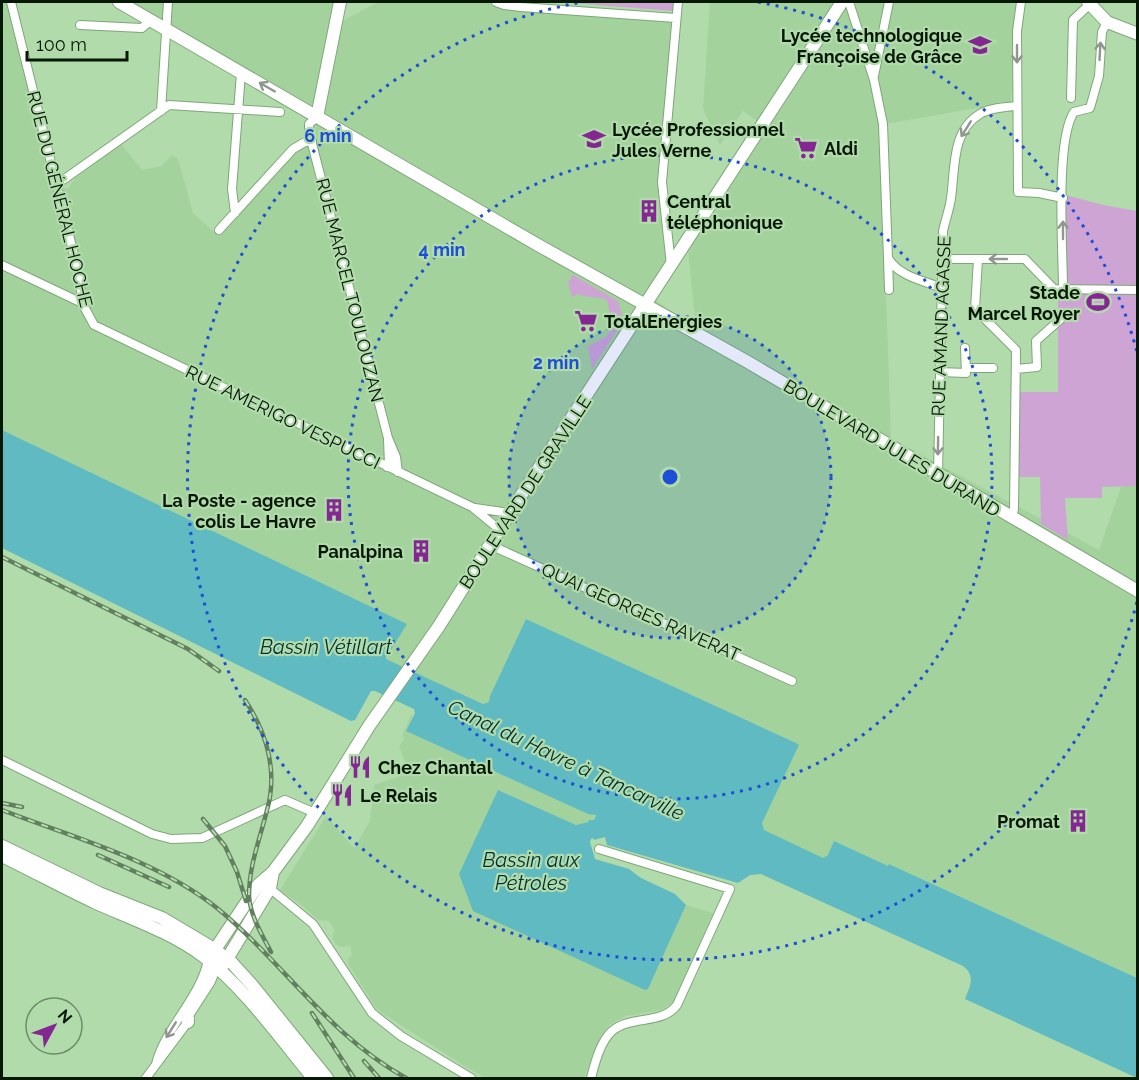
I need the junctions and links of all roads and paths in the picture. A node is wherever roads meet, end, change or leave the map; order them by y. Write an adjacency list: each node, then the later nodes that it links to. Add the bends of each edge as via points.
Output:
1 (11, 2): 27 (street, RUE DU GÉNÉRAL HOCHE)
2 (119, 2): 13 (main road, BOULEVARD JULES DURAND)
3 (168, 2): 15 (street)
4 (340, 2): 25 (main road)
5 (496, 2): 12 (street)
6 (678, 2): 12 (street)
7 (842, 2): 35 (main road, BOULEVARD DE GRAVILLE)
8 (849, 2): 19 (street)
9 (889, 2): 19 (street)
10 (1020, 2): 21 (street, one-way to 21)
11 (1089, 3): 14 (main road); 20 (street, via 1073,20)
12 (676, 18): 35 (street, via 662,183)
13 (151, 20): 15 (main road, BOULEVARD JULES DURAND); 16 (street, via 142,28)
14 (1107, 22): 17 (main road); 28 (street, one-way to 14, via 1065,137 1074,112 1090,108)
15 (166, 25): 18 (main road, BOULEVARD JULES DURAND); 23 (street)
16 (80, 26)
17 (1137, 34)
18 (241, 73): 22 (street); 25 (main road, BOULEVARD JULES DURAND, one-way to 18)
19 (874, 80): 31 (street, via 883,124)
20 (1071, 98)
21 (1017, 106): 28 (street, via 1018,192); 32 (street, RUE AMAND AGASSE, one-way to 32, via 982,113 962,136 955,157)
22 (238, 110): 23 (street, via 169,105); 24 (street); 29 (street, via 232,189)
23 (161, 111): 27 (street)
24 (280, 112)
25 (317, 117): 26 (street, RUE MARCEL TOULOUZAN); 41 (main road, BOULEVARD JULES DURAND)
26 (312, 141): 29 (street, via 293,149); 49 (street, RUE MARCEL TOULOUZAN)
27 (56, 185): 40 (street, RUE DU GÉNÉRAL HOCHE)
28 (1063, 198): 37 (street, one-way to 28)
29 (235, 213): 30 (street)
30 (219, 230)
31 (888, 258): 36 (street, via 895,268); 38 (street)
32 (942, 259): 33 (street); 36 (street, RUE AMAND AGASSE)
33 (978, 259): 37 (street, one-way to 33, via 1054,289 1025,259); 47 (street, via 975,309 1016,350)
34 (2, 265): 40 (street)
35 (671, 265): 41 (main road, BOULEVARD DE GRAVILLE)
36 (942, 288): 48 (street, RUE AMAND AGASSE)
37 (1063, 288): 39 (street)
38 (889, 290)
39 (1137, 290)
40 (82, 303): 43 (street, RUE DU GÉNÉRAL HOCHE)
41 (646, 306): 52 (main road, BOULEVARD JULES DURAND); 54 (main road, BOULEVARD DE GRAVILLE)
42 (1064, 316): 47 (street, via 1036,341 1036,367)
43 (94, 325): 50 (street, RUE AMERIGO VESPUCCI)
44 (965, 348): 45 (street)
45 (966, 368): 46 (street); 48 (street, via 966,373)
46 (993, 368)
47 (1016, 369): 55 (street)
48 (940, 372): 52 (street, RUE AMAND AGASSE, one-way to 52)
49 (388, 438): 50 (street, RUE MARCEL TOULOUZAN); 51 (street, RUE MARCEL TOULOUZAN)
50 (387, 467): 51 (street, RUE AMERIGO VESPUCCI)
51 (398, 472): 53 (street, RUE AMERIGO VESPUCCI)
52 (938, 474): 55 (main road, BOULEVARD JULES DURAND)
53 (472, 507): 54 (street, RUE AMERIGO VESPUCCI); 56 (street, RUE AMERIGO VESPUCCI)
54 (510, 513): 56 (main road, BOULEVARD DE GRAVILLE)
55 (1012, 518): 58 (main road, BOULEVARD JULES DURAND)
56 (500, 530): 57 (main road, BOULEVARD DE GRAVILLE)
57 (490, 544): 59 (street, QUAI GEORGES RAVERAT); 61 (main road, BOULEVARD DE GRAVILLE)
58 (1137, 591)
59 (792, 681)
60 (2, 760): 61 (street, via 152,834 171,839 202,838 285,800)
61 (315, 813): 65 (main road)
62 (2, 846): 67 (main road, via 99,894 162,918)
63 (598, 849): 76 (street, via 730,889 677,1005 668,1014 626,1022 611,1032)
64 (2, 856): 67 (main road)
65 (266, 884): 66 (main road); 67 (main road); 75 (street, via 313,924 372,1013 401,1036)
66 (235, 944): 67 (main road); 68 (main road)
67 (217, 959): 68 (main road); 69 (main road, via 209,981 187,1015); 70 (main road); 71 (street, one-way to 71, via 166,1038); 73 (main road)
68 (252, 985): 70 (main road)
69 (188, 1022): 71 (street)
70 (289, 1033): 74 (main road)
71 (155, 1065): 72 (street)
72 (146, 1078)
73 (311, 1078)
74 (327, 1078)
75 (471, 1078)
76 (591, 1078)

